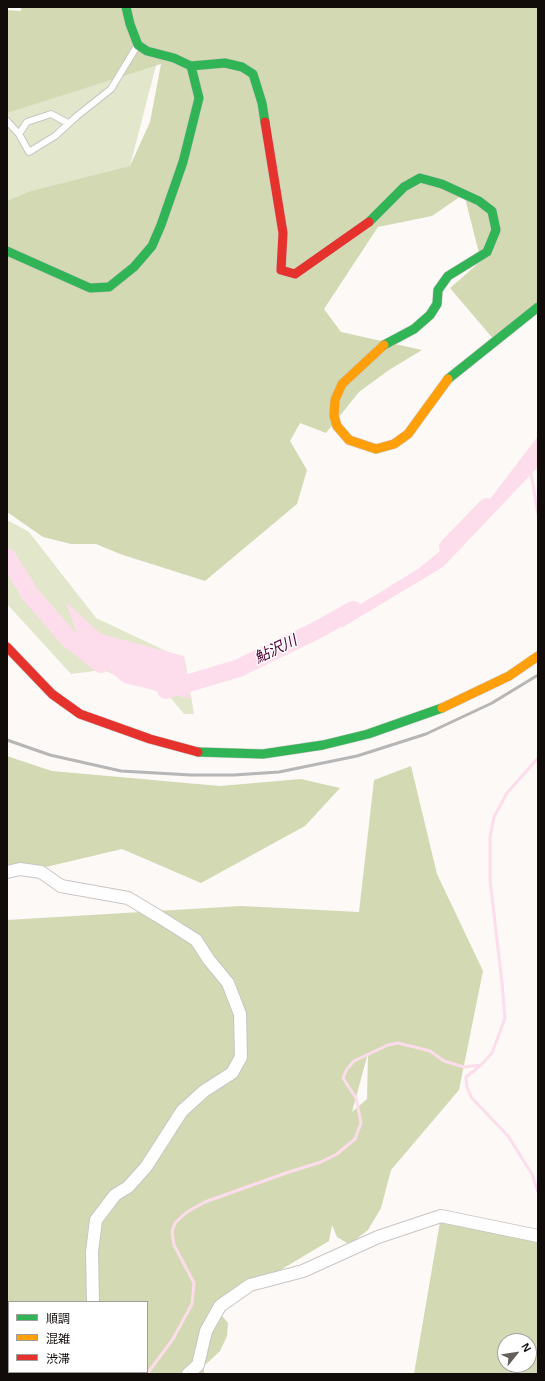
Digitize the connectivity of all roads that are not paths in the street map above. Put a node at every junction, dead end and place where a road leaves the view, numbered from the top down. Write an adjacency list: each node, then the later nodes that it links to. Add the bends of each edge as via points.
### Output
1 (126, 7): 2 (street)
2 (138, 45): 3 (street, via 147,51 174,58); 5 (lane, via 111,89)
3 (191, 66): 7 (street, via 199,98 183,162 152,246 134,266 109,287 90,288); 8 (street, via 225,63 242,67 253,74 262,103 283,233 281,270 295,274 366,226 404,187 420,178 442,184 492,211 496,230 487,252 448,276 438,290 437,304 430,315 414,328 384,345 342,384 335,400 334,416 337,426 349,440 376,449 394,444 408,434 450,377)
4 (7, 121): 6 (lane)
5 (68, 123): 6 (lane, via 51,114 27,122); 6 (lane, via 55,136 29,152)
6 (19, 134)
7 (7, 251)
8 (538, 307)
9 (7, 647): 10 (street, via 52,694 80,714 150,739 197,752 230,754 270,753 323,745 368,734 437,710 475,693 509,676)
10 (538, 656)
11 (7, 872): 13 (street, via 20,869 41,872 61,886 128,898 158,916 196,940 228,984 240,1014 241,1057 232,1073 204,1091 182,1111 146,1167 128,1187 115,1195 96,1220 92,1252)
12 (536, 1236): 14 (street, via 441,1216 378,1237 303,1271 250,1285 220,1306 206,1331 198,1365)
13 (93, 1301)
14 (188, 1374)

